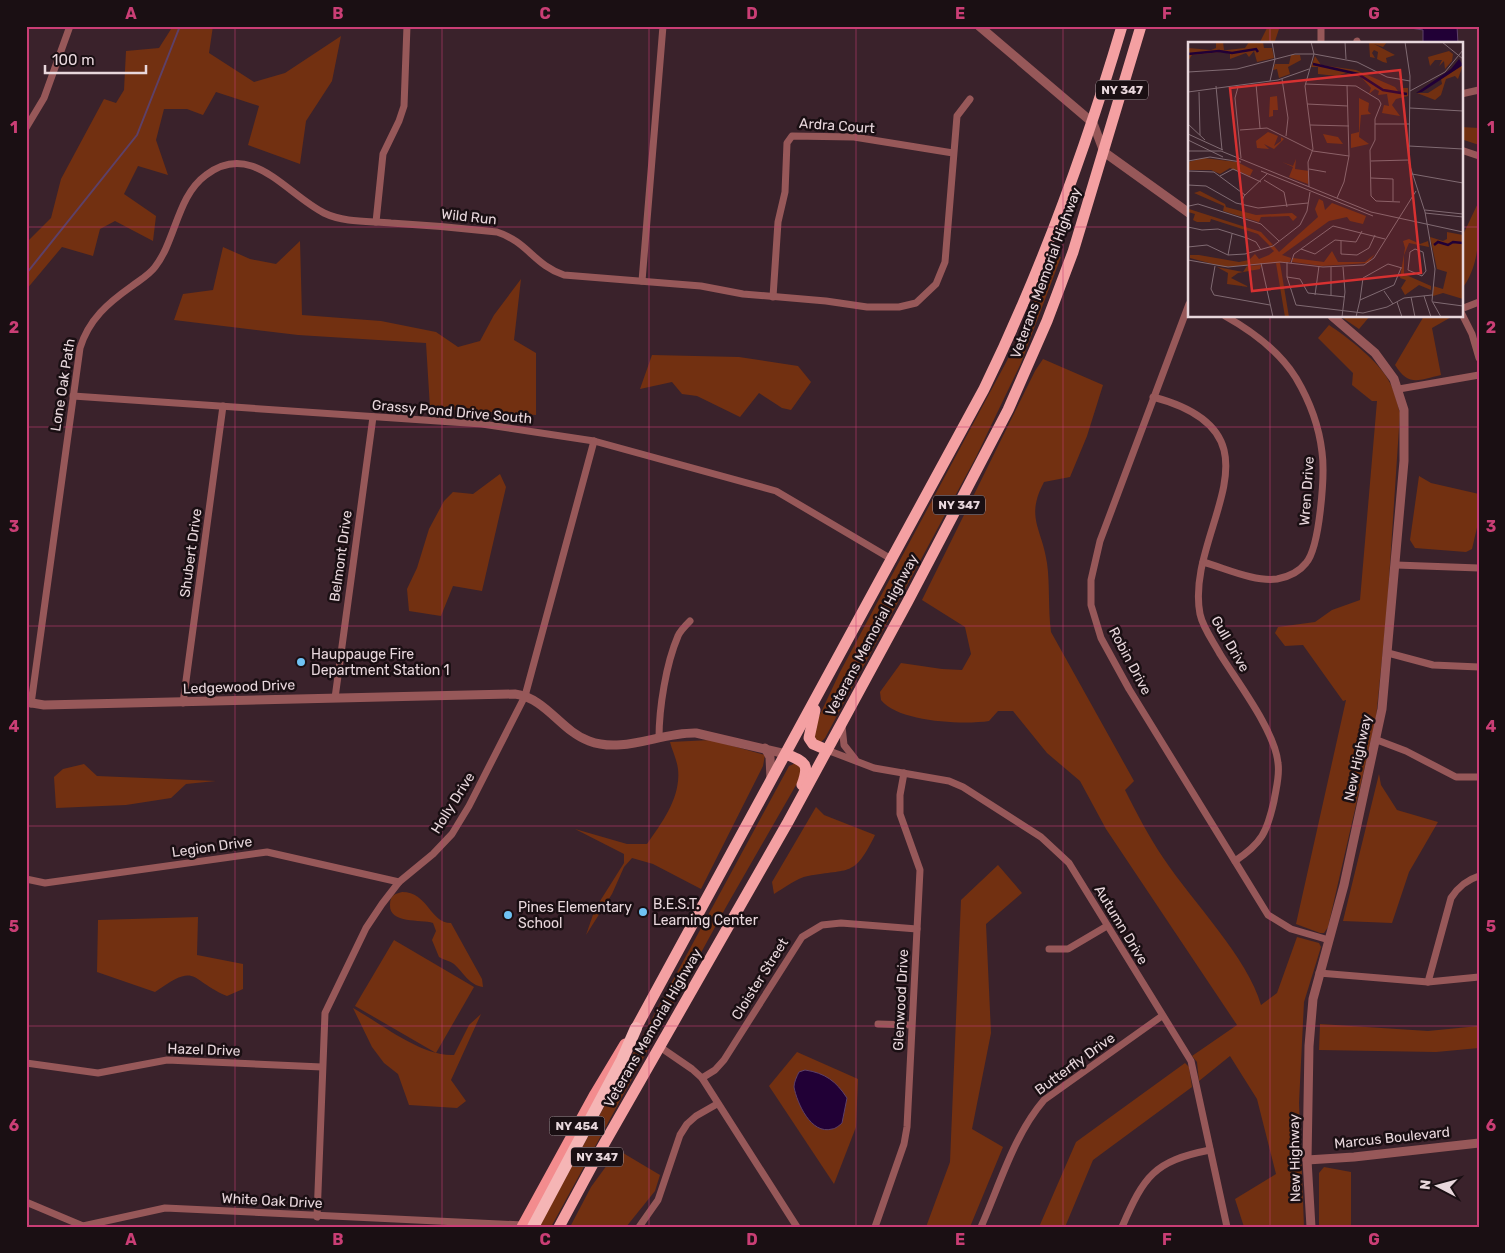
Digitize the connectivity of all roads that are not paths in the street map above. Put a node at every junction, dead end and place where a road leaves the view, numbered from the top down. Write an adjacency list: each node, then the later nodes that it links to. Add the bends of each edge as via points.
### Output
1 (70, 26): 13 (street, via 44,98)
2 (407, 26): 20 (street, via 404,106 383,154)
3 (662, 26): 21 (street)
4 (979, 26): 12 (street)
5 (1122, 26): 12 (highway, Veterans Memorial Highway / NY 347)
6 (1141, 26): 15 (highway, Veterans Memorial Highway / NY 347)
7 (1321, 26): 8 (street)
8 (1322, 42)
9 (1479, 90): 10 (street)
10 (1462, 94)
11 (970, 100): 16 (street, via 957,116)
12 (1092, 123): 15 (street); 37 (highway, Veterans Memorial Highway / NY 347, via 1016,322 973,411)
13 (26, 128)
14 (1462, 150): 17 (street)
15 (1104, 152): 19 (street); 49 (highway, Veterans Memorial Highway / NY 347, via 1056,298 1008,410)
16 (953, 153): 22 (street, Wild Run, via 945,262 936,284 916,303 867,308); 22 (street, Ardra Court, via 854,137 792,136 787,143)
17 (1479, 156)
18 (312, 205): 20 (street, Wild Run, via 338,218); 32 (street, Lone Oak Path, via 260,169 237,162 205,175 194,186 162,257 152,271 112,300 85,332)
19 (1188, 212)
20 (376, 222): 21 (street, Wild Run, via 497,232 522,244 536,259 558,273)
21 (642, 281): 22 (street, Wild Run)
22 (773, 297)
23 (1479, 302): 25 (street)
24 (1188, 307): 33 (street, Robin Drive)
25 (1462, 310)
26 (1462, 312): 29 (street)
27 (1228, 318): 38 (street, Wren Drive, via 1268,346 1295,376 1312,410 1323,453 1318,523 1314,550 1299,571 1289,575 1266,579)
28 (1334, 318): 31 (street, New Highway, via 1375,353)
29 (1479, 358)
30 (1479, 375): 31 (street)
31 (1398, 389): 39 (street, New Highway, via 1404,410 1404,461)
32 (73, 396): 34 (street, Grassy Pond Drive South); 47 (street, Lone Oak Path)
33 (1153, 397): 38 (street, Gull Drive, via 1177,403 1199,416 1218,438 1223,451 1226,481); 60 (street, Robin Drive, via 1100,540 1091,580 1091,605 1101,638 1129,689)
34 (223, 406): 35 (street, Grassy Pond Drive South); 48 (street, Shubert Drive)
35 (373, 417): 36 (street, Grassy Pond Drive South, via 482,424); 46 (street, Belmont Drive)
36 (594, 440): 37 (street, Grassy Pond Drive South, via 776,492); 45 (street, Holly Drive)
37 (893, 560): 44 (highway, Veterans Memorial Highway / NY 347)
38 (1203, 562): 60 (street, Gull Drive, via 1198,586 1201,617 1269,734 1278,763 1279,777 1269,823 1253,849)
39 (1396, 565): 40 (street); 42 (street, New Highway)
40 (1479, 568)
41 (690, 621): 50 (street, via 678,635 661,702)
42 (1388, 653): 43 (street, via 1433,665); 51 (street, New Highway)
43 (1479, 667)
44 (820, 692): 53 (highway, via 809,738 813,744); 54 (highway, Veterans Memorial Highway / NY 347)
45 (525, 696): 46 (street, Ledgewood Drive); 50 (street, Ledgewood Drive, via 588,741 603,745); 63 (street, Holly Drive, via 452,834)
46 (335, 698): 48 (street, Ledgewood Drive)
47 (28, 703): 48 (street, Ledgewood Drive)
48 (183, 703)
49 (842, 724): 53 (highway, Veterans Memorial Highway / NY 347); 55 (street, via 844,745)
50 (659, 738): 52 (street, Ledgewood Drive, via 696,733)
51 (1377, 740): 57 (street, via 1456,777); 66 (street, New Highway)
52 (766, 748): 54 (street, Ledgewood Drive); 58 (street, via 771,761)
53 (827, 750): 55 (street, Autumn Drive); 59 (highway, Veterans Memorial Highway / NY 347)
54 (786, 754): 58 (highway, Veterans Memorial Highway / NY 347); 59 (highway, via 804,763 806,772)
55 (856, 761): 56 (street, Autumn Drive)
56 (904, 774): 64 (street, Autumn Drive, via 948,781 963,787 1041,837 1069,863); 65 (street, Glenwood Drive, via 900,814 920,870)
57 (1479, 777)
58 (771, 782): 74 (highway, Veterans Memorial Highway / NY 347)
59 (788, 822): 75 (highway, Veterans Memorial Highway / NY 347)
60 (1235, 861): 66 (street, Robin Drive, via 1268,916 1291,929)
61 (1479, 876): 70 (street, via 1470,878 1450,898)
62 (26, 879): 63 (street, Legion Drive, via 45,883 267,852)
63 (398, 882): 77 (street, Holly Drive, via 366,928 325,1013)
64 (1108, 926): 67 (street, via 1068,949); 71 (street, Autumn Drive)
65 (917, 929): 73 (street, Glenwood Drive); 78 (street, Cloister Street, via 841,923 822,925 802,937 724,1060)
66 (1329, 940): 68 (street, New Highway)
67 (1049, 949)
68 (1319, 973): 70 (street); 82 (street, New Highway, via 1311,1020)
69 (1479, 977): 70 (street)
70 (1428, 982)
71 (1162, 1016): 81 (street, Autumn Drive, via 1190,1061); 90 (street, Butterfly Drive, via 1044,1100 1023,1130)
72 (878, 1024): 73 (street)
73 (911, 1025): 89 (street, Glenwood Drive, via 904,1144)
74 (636, 1028): 85 (highway, via 622,1060)
75 (660, 1047): 78 (street); 87 (highway, Veterans Memorial Highway / NY 347)
76 (26, 1063): 77 (street, Hazel Drive, via 98,1073 167,1060)
77 (322, 1067): 84 (street, Holly Drive)
78 (702, 1078): 79 (street)
79 (717, 1104): 86 (street); 88 (street, via 686,1124 658,1200)
80 (1479, 1143): 82 (street, Marcus Boulevard)
81 (1210, 1150): 91 (street, via 1186,1155 1157,1169 1138,1192); 92 (street, Autumn Drive)
82 (1307, 1160): 93 (street, New Highway)
83 (26, 1202): 84 (street, White Oak Drive, via 83,1226 165,1208)
84 (317, 1217): 85 (street, White Oak Drive)
85 (526, 1226)
86 (794, 1226)
87 (559, 1227)
88 (638, 1227)
89 (874, 1227)
90 (982, 1227)
91 (1122, 1227)
92 (1227, 1227)
93 (1311, 1227)

